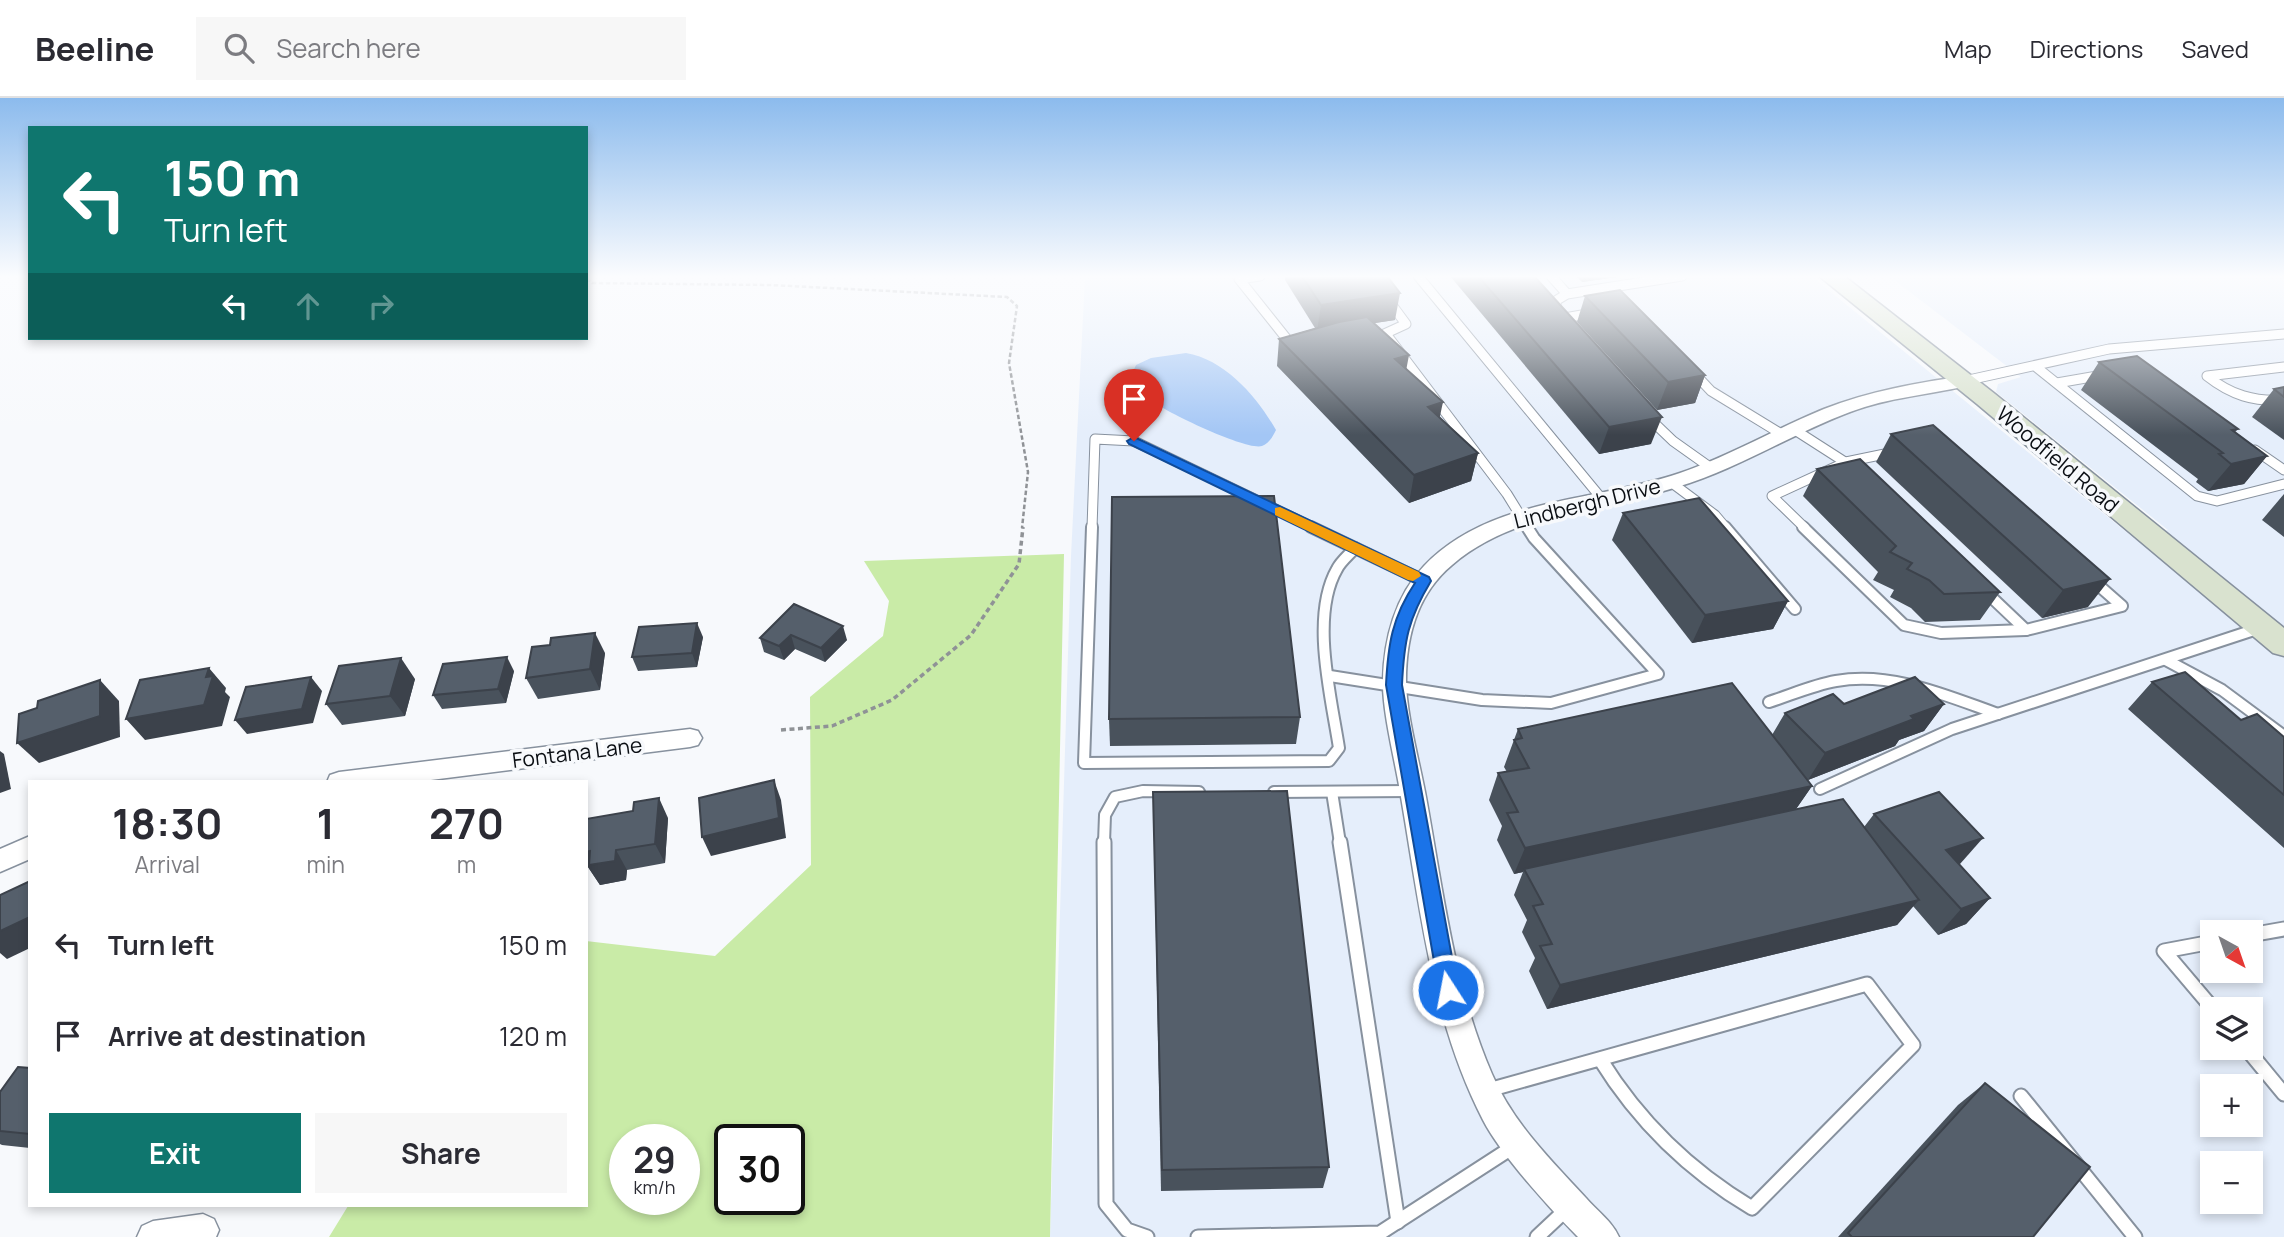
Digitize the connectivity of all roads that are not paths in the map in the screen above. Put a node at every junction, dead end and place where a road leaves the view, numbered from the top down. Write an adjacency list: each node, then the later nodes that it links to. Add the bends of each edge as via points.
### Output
1 (1278, 329): 8 (lane, via 1293,348)
2 (1396, 329): 5 (lane)
3 (1462, 329): 27 (lane)
4 (1898, 329): 15 (main road, Woodfield Road)
5 (1386, 334): 7 (lane); 28 (lane)
6 (2284, 334): 9 (lane)
7 (1373, 336)
8 (1307, 346)
9 (2109, 349): 10 (lane); 12 (lane)
10 (2118, 355)
11 (1684, 363): 19 (lane, via 1711,391)
12 (2035, 366): 15 (lane); 16 (lane)
13 (2284, 368): 17 (lane, via 2207,376 2234,395)
14 (2110, 373): 16 (lane)
15 (1964, 381): 19 (street, Lindbergh Drive, via 1868,398); 34 (main road, Woodfield Road)
16 (2057, 383): 26 (lane, via 2197,496 2217,501)
17 (2284, 400)
18 (1643, 410): 22 (lane, via 1673,442)
19 (1789, 432): 21 (lane); 22 (street, Lindbergh Drive)
20 (2250, 446): 23 (lane)
21 (1846, 462): 24 (lane); 33 (lane, via 1772,496 1903,625 1941,633); 33 (lane, via 1938,443 2122,606)
22 (1711, 468): 25 (street, Lindbergh Drive)
23 (2284, 470)
24 (1856, 472)
25 (1672, 483): 27 (street, Lindbergh Drive); 32 (lane, via 1715,515)
26 (2284, 484)
27 (1602, 499): 28 (street, Lindbergh Drive)
28 (1521, 517): 30 (street, Lindbergh Drive, via 1465,543); 37 (lane, via 1534,538 1658,674 1551,703 1482,700)
29 (1355, 548): 30 (lane); 36 (lane, via 1337,568 1326,601 1323,622); 36 (lane, via 1134,441 1095,439 1084,763 1329,761 1339,748)
30 (1424, 581): 37 (street, Lindbergh Drive, via 1410,603 1396,643)
31 (1976, 583): 33 (lane)
32 (1795, 609)
33 (2026, 630)
34 (2277, 638): 35 (lane)
35 (2166, 660): 39 (lane); 40 (lane, via 2221,690)
36 (1330, 676): 37 (lane)
37 (1394, 685): 44 (street, Lindbergh Drive)
38 (1769, 702): 39 (lane, via 1837,681 1877,680 1917,687)
39 (1998, 714): 43 (lane, via 1952,729)
40 (2284, 736)
41 (690, 738): 42 (street, Fontana Lane)
42 (355, 780)
43 (1820, 789)
44 (1411, 791): 47 (lane); 56 (street, Lindbergh Drive, via 1448,990)
45 (1209, 792): 64 (lane, via 1128,792 1115,797 1104,822 1107,1204 1118,1224 1135,1236)
46 (1264, 792): 47 (lane)
47 (1332, 792): 61 (lane)
48 (28, 848): 49 (street)
49 (0, 860)
50 (2284, 929): 51 (lane)
51 (2263, 933)
52 (2200, 944): 53 (lane, via 2164,951)
53 (2203, 997)
54 (1600, 1059): 54 (lane, via 1867,984 1913,1045 1752,1208 1678,1158 1641,1120); 56 (lane)
55 (2256, 1060): 57 (lane)
56 (1485, 1091): 59 (street, Lindbergh Drive, via 1494,1113)
57 (2284, 1094)
58 (2021, 1096): 68 (lane)
59 (1517, 1144): 60 (street, Lindbergh Drive); 61 (lane)
60 (1571, 1205): 66 (lane); 67 (street, Lindbergh Drive)
61 (1398, 1222): 65 (lane, via 1380,1233)
62 (203, 1230): 63 (street)
63 (153, 1237)
64 (1147, 1237)
65 (1198, 1237)
66 (1537, 1237)
67 (1603, 1237)
68 (2135, 1237)

